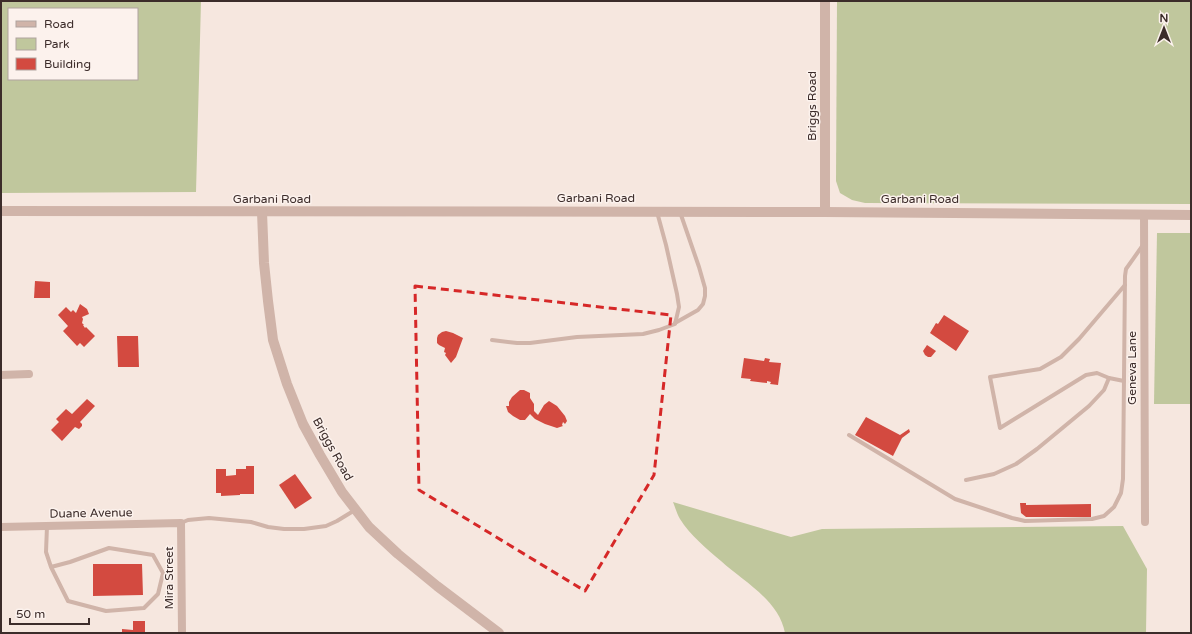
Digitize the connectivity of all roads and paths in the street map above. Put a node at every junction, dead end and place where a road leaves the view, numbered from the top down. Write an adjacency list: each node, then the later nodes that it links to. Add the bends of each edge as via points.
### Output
1 (826, 1): 6 (street, Briggs Road)
2 (1, 211): 5 (street, Garbani Road)
3 (657, 211): 4 (street, Garbani Road); 5 (street, Garbani Road); 11 (lane, via 677,294 679,307)
4 (680, 211): 6 (street, Garbani Road); 11 (lane, via 699,267 705,296 698,310)
5 (262, 212): 19 (street, Briggs Road, via 268,301 274,340 286,384 320,455 342,492)
6 (825, 212): 7 (street, Garbani Road)
7 (1144, 214): 8 (street, Garbani Road); 9 (street, Geneva Lane)
8 (1191, 215)
9 (1144, 244): 10 (lane, via 1126,269); 20 (street, Geneva Lane)
10 (1124, 285): 15 (lane, via 1061,357 1040,369 990,377 1000,428 1086,375 1097,373); 16 (lane)
11 (675, 324): 12 (lane, via 643,334 577,337 530,343)
12 (492, 340)
13 (29, 374): 14 (street)
14 (1, 375)
15 (1108, 378): 16 (lane); 18 (lane, via 1104,390 1089,406 1037,449 1016,464 994,474)
16 (1124, 381): 17 (lane, via 1124,460 1121,493 1109,512 1092,520 1025,521 955,499)
17 (850, 435)
18 (966, 480)
19 (356, 509): 21 (lane, via 326,526 304,529 284,529 251,522 209,518); 26 (street, Briggs Road, via 369,527 398,554)
20 (1145, 522)
21 (181, 523): 22 (street, Duane Avenue); 25 (street, Mira Street)
22 (47, 526): 23 (street, Duane Avenue); 24 (lane, via 46,552)
23 (1, 527)
24 (51, 567): 24 (lane, via 109,548 153,555 162,573 158,594 144,608 106,611 68,601)
25 (182, 633)
26 (499, 633)

